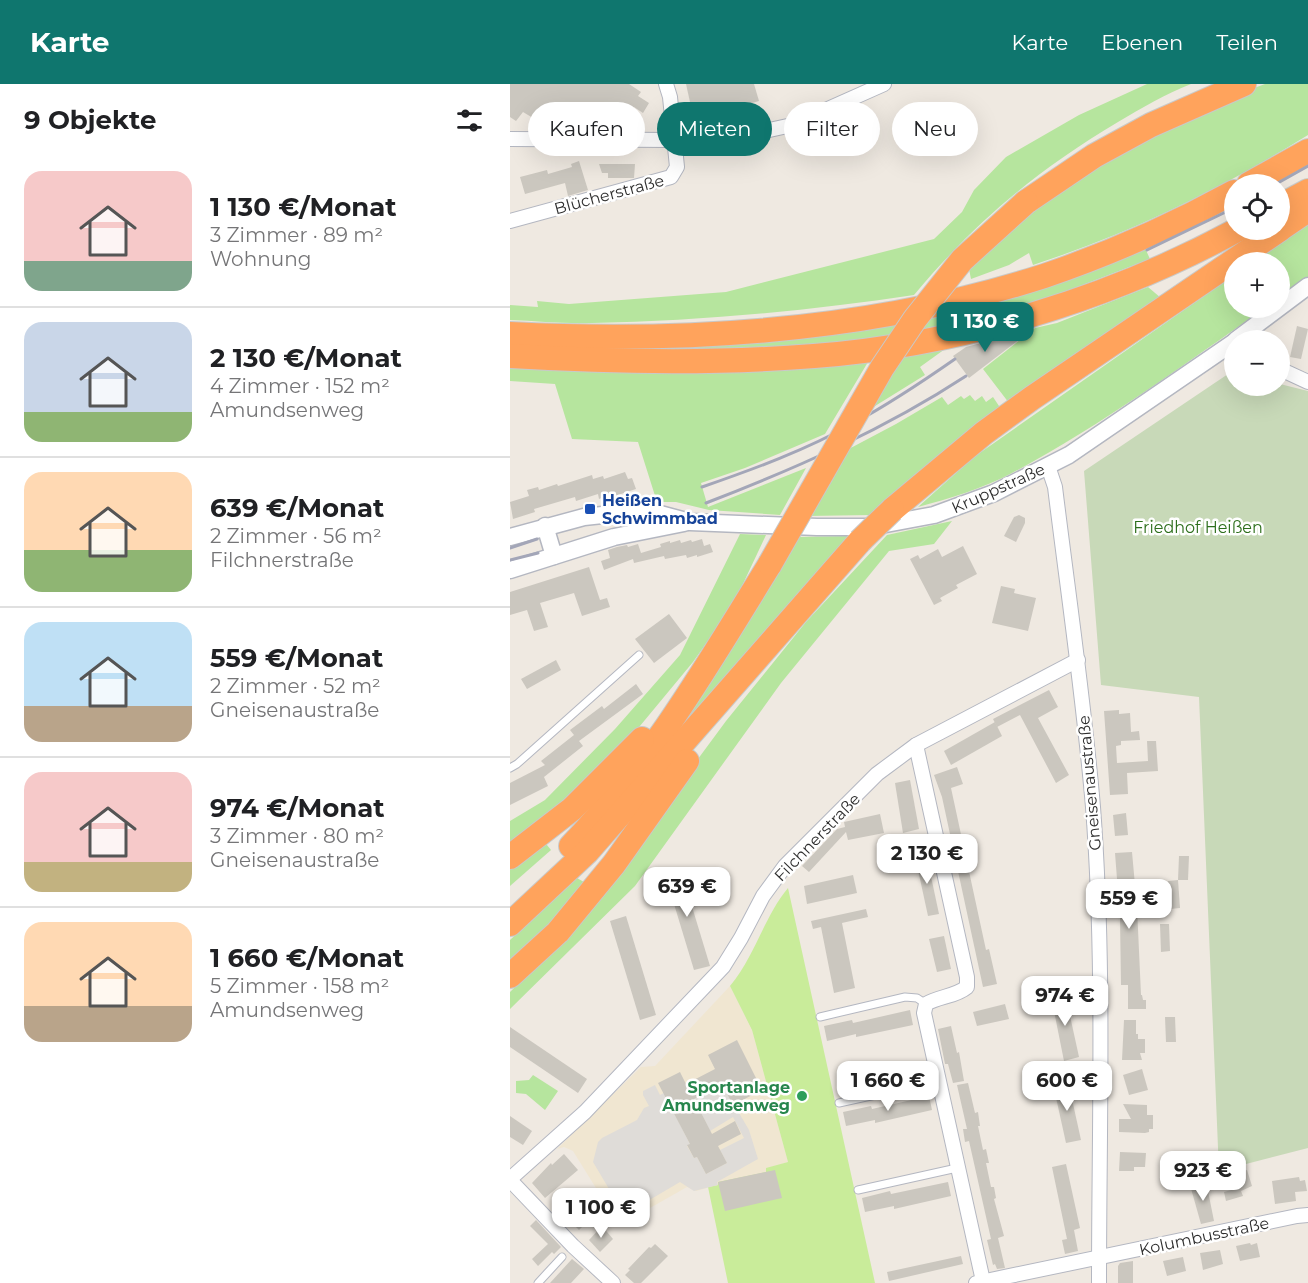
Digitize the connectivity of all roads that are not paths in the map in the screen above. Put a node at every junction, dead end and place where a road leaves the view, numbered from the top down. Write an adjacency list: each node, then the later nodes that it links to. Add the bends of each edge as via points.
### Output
1 (666, 84): 4 (street, Blücherstraße)
2 (884, 84): 5 (street, via 792,125)
3 (1244, 84): 35 (highway, bridge, via 1103,150 1026,202 962,260 882,368 771,564)
4 (670, 102)
5 (772, 129)
6 (510, 139): 7 (street)
7 (657, 140)
8 (1308, 151): 10 (highway)
9 (676, 156): 15 (street, Blücherstraße, via 677,167 671,177)
10 (1267, 174)
11 (1308, 191): 13 (highway)
12 (1224, 197): 21 (highway, via 1092,258 931,305 755,330 620,336)
13 (1290, 201)
14 (1308, 210): 16 (highway)
15 (510, 221)
16 (1290, 222)
17 (1224, 236): 23 (highway, via 1153,272 1084,298 912,343 815,356 689,361)
18 (1263, 240): 32 (highway, bridge, via 984,433 860,541)
19 (1308, 286): 20 (street, Kruppstraße)
20 (1251, 330)
21 (510, 334)
22 (1224, 350): 26 (street, Kruppstraße)
23 (510, 356)
24 (1290, 374): 25 (street)
25 (1308, 382)
26 (1048, 466): 27 (street, Kruppstraße, via 956,508 895,523 817,527); 34 (street, Gneisenaustraße, via 1055,487)
27 (690, 522): 28 (street, Kruppstraße, via 660,514 621,513); 30 (street, Kruppstraße, via 614,537)
28 (545, 526): 29 (street, Kruppstraße); 30 (street)
29 (510, 537)
30 (554, 556): 31 (street, Kruppstraße)
31 (510, 570)
32 (768, 646): 40 (highway, via 587,852); 41 (highway, via 614,864 558,932)
33 (639, 655): 37 (lane)
34 (1078, 660): 36 (street, Filchnerstraße); 51 (street, Gneisenaustraße, via 1093,807 1101,968)
35 (701, 675): 38 (highway, via 572,809); 39 (highway, via 635,771 574,843)
36 (916, 745): 42 (street, via 967,976 967,987 960,993); 47 (street, Filchnerstraße, via 877,774 785,866 763,896 723,967 585,1112)
37 (510, 768)
38 (510, 857)
39 (510, 906)
40 (510, 924)
41 (510, 976)
42 (926, 1004): 43 (lane, via 917,998 905,998); 44 (street, via 924,1013)
43 (820, 1017)
44 (939, 1081): 45 (lane); 46 (street)
45 (839, 1103)
46 (957, 1168): 48 (lane); 52 (street)
47 (510, 1180): 54 (street)
48 (858, 1190)
49 (1308, 1215): 51 (street, Kolumbusstraße)
50 (562, 1257): 53 (lane)
51 (1099, 1258): 52 (street, Kolumbusstraße); 55 (street, Gneisenaustraße)
52 (979, 1282)
53 (538, 1283)
54 (613, 1283)
55 (1099, 1283)

